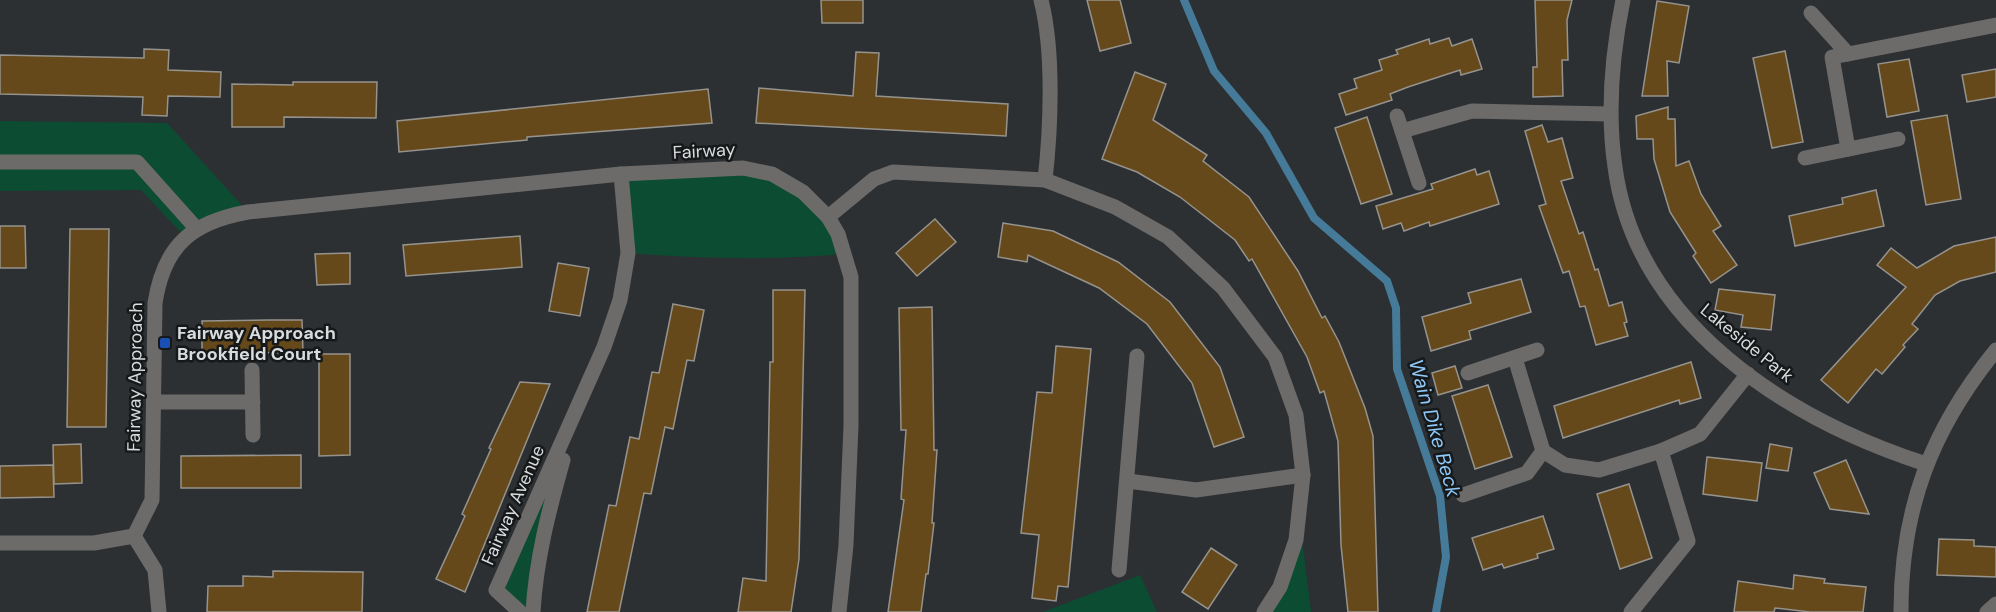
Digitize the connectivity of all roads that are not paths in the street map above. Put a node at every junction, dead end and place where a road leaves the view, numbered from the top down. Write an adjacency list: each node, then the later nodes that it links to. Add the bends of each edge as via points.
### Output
1 (1041, 0): 14 (street, via 1048,30)
2 (1623, 0): 6 (street, Lakeside Park)
3 (1811, 13): 5 (street)
4 (1996, 25): 5 (street)
5 (1848, 54): 10 (street, via 1832,57)
6 (1610, 114): 8 (street, via 1472,111); 25 (street, Lakeside Park, via 1615,169 1627,217 1653,276 1695,331)
7 (1397, 116): 8 (street)
8 (1402, 131): 15 (street)
9 (1898, 140): 10 (street)
10 (1848, 150): 11 (street)
11 (1805, 158)
12 (0, 162): 18 (street, via 137,162)
13 (621, 174): 16 (street, Fairway); 17 (street, Fairway, via 743,168 772,174 803,192); 28 (street, Fairway Avenue, via 628,253 620,300)
14 (1045, 180): 17 (street, via 893,172 874,179); 33 (street, via 1115,207 1168,237 1223,288 1275,357 1296,415)
15 (1419, 183)
16 (312, 206): 18 (street, Fairway Approach, via 219,217)
17 (828, 217): 43 (street, Fairway, via 846,254 852,306 847,533)
18 (196, 228): 26 (street, Fairway Approach, via 172,252 158,285)
19 (1538, 350): 22 (street)
20 (1996, 350): 32 (street, via 1969,384 1938,435)
21 (1137, 356): 34 (street)
22 (1515, 358): 24 (street); 30 (street)
23 (252, 370): 27 (street)
24 (1468, 374)
25 (1748, 374): 31 (street, via 1700,434); 32 (street, Lakeside Park, via 1817,419)
26 (155, 402): 27 (street); 36 (street, Fairway Approach, via 152,500)
27 (253, 402): 29 (street)
28 (578, 407): 41 (street, Fairway Avenue, via 496,590); 42 (street, Fairway Avenue, via 548,511 535,576)
29 (253, 435)
30 (1543, 451): 31 (street, via 1565,465 1599,470); 35 (street, via 1527,473)
31 (1661, 451): 45 (street, via 1688,542)
32 (1926, 464): 46 (street, via 1906,535)
33 (1303, 475): 34 (street, via 1197,490); 44 (street, via 1296,540 1280,587)
34 (1128, 481): 38 (street)
35 (1463, 495)
36 (134, 536): 37 (street, via 94,543); 40 (street, via 155,570)
37 (0, 543)
38 (1119, 570)
39 (1996, 604): 47 (street)
40 (159, 612)
41 (520, 612)
42 (533, 612)
43 (839, 612)
44 (1264, 612)
45 (1631, 612)
46 (1901, 612)
47 (1988, 612)

